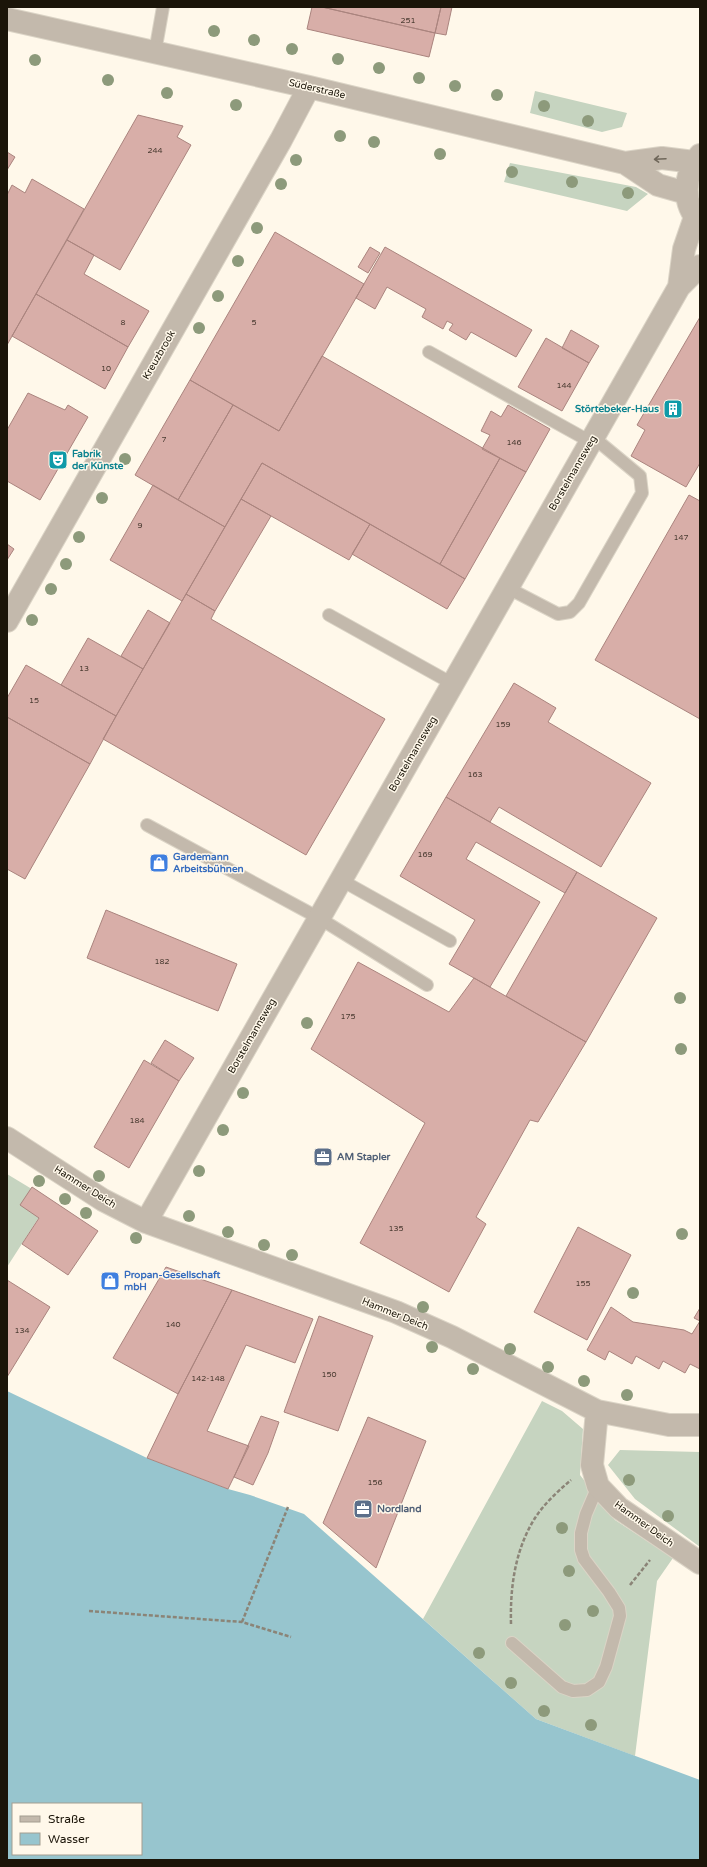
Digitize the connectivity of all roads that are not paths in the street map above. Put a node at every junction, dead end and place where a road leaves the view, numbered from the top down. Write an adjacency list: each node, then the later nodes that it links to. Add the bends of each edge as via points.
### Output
1 (163, 7): 3 (lane)
2 (7, 19): 3 (street, Süderstraße)
3 (155, 52): 4 (street, Süderstraße)
4 (309, 87): 6 (street, Süderstraße); 15 (street, Kreuzbrook)
5 (697, 159): 6 (street, Süderstraße, one-way to 6, via 662,158); 7 (street, Süderstraße, via 688,177)
6 (625, 163): 7 (street, Süderstraße, via 658,185)
7 (686, 193): 8 (street, Süderstraße, via 689,206)
8 (698, 220): 10 (street, Borstelmannsweg, via 684,248)
9 (700, 266): 10 (street, Borstelmannsweg)
10 (679, 287): 12 (street, Borstelmannsweg)
11 (429, 352): 12 (lane)
12 (592, 440): 13 (street, Borstelmannsweg); 13 (lane, via 640,476 642,493 579,603 570,612 558,614)
13 (508, 588): 16 (street, Borstelmannsweg)
14 (329, 614): 16 (lane)
15 (7, 621)
16 (453, 684): 18 (street, Borstelmannsweg)
17 (147, 825): 19 (lane)
18 (341, 880): 19 (street, Borstelmannsweg); 20 (lane)
19 (319, 918): 21 (lane); 23 (street, Borstelmannsweg)
20 (450, 941)
21 (427, 985)
22 (7, 1138): 23 (street, Hammer Deich, via 103,1200)
23 (146, 1222): 24 (street, Hammer Deich, via 396,1312)
24 (597, 1411): 25 (street, via 669,1425); 26 (street, Hammer Deich, via 592,1462)
25 (700, 1425)
26 (598, 1486): 27 (street, Hammer Deich, via 619,1508); 28 (lane, via 586,1514 581,1533 581,1550 584,1559 619,1608 620,1616 606,1667 599,1682 587,1690 573,1691 562,1687)
27 (700, 1563)
28 (512, 1643)

